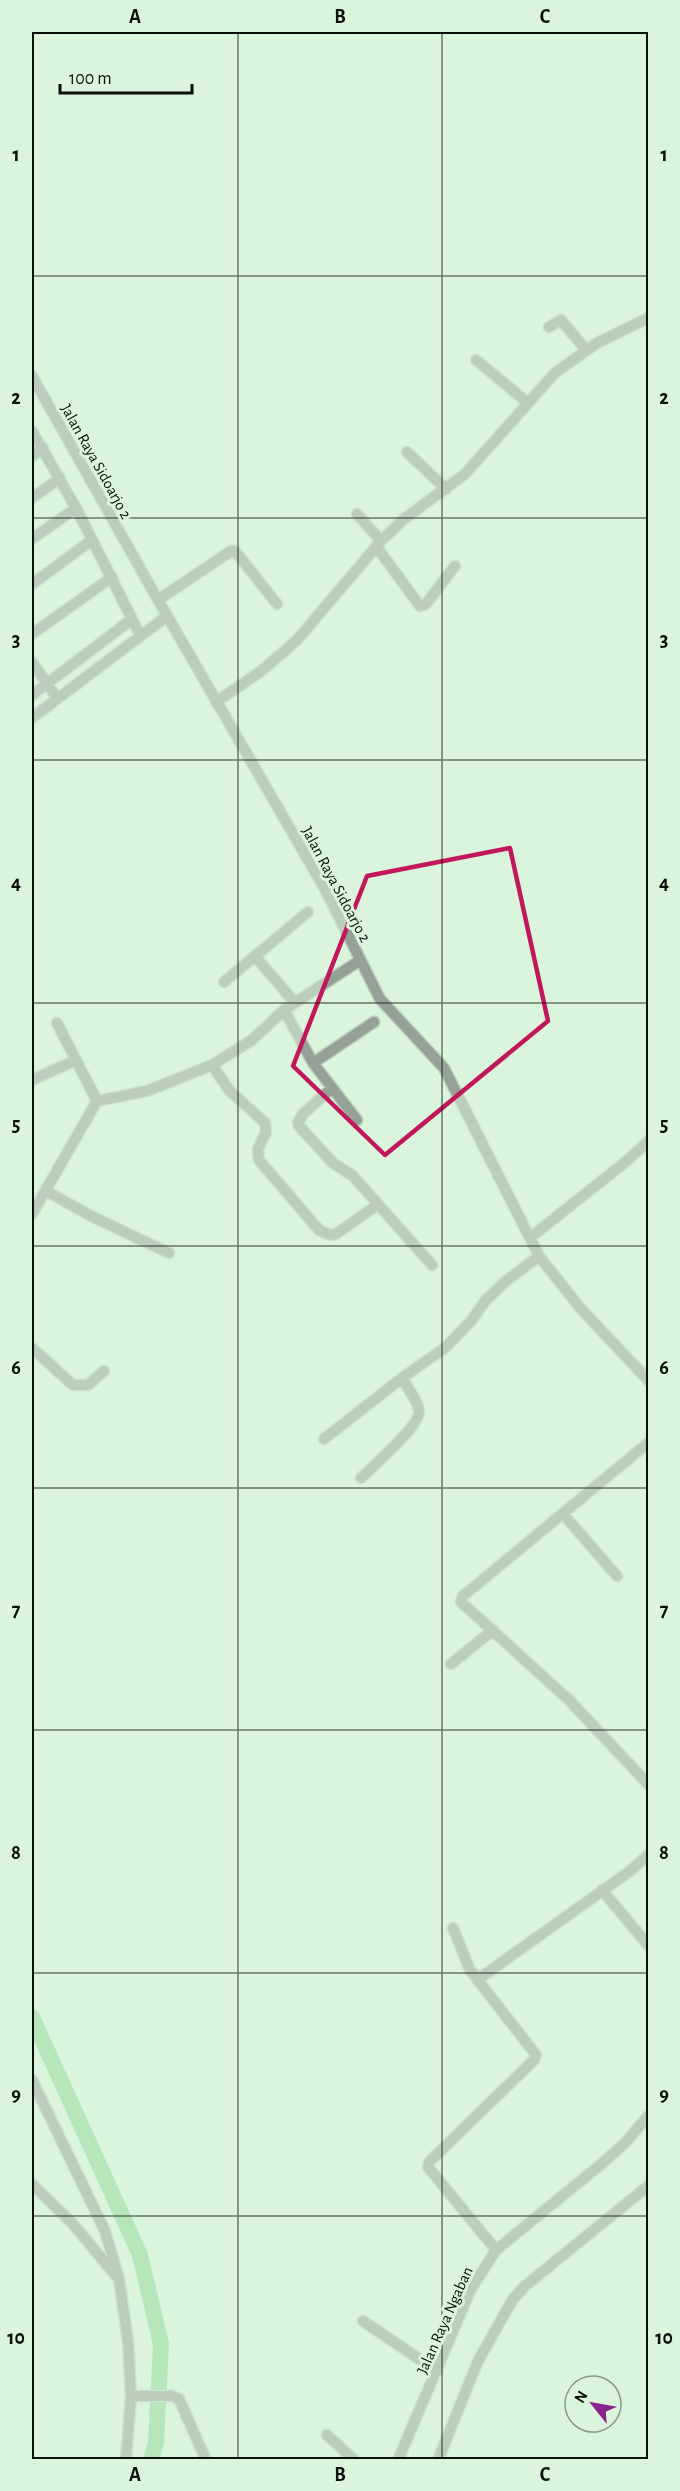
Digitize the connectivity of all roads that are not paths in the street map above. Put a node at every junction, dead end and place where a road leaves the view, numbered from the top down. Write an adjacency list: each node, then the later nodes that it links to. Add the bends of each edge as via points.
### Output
1 (648, 318): 3 (street)
2 (549, 327): 3 (street, via 561,320)
3 (586, 350): 6 (street, via 555,373)
4 (476, 360): 6 (street)
5 (32, 376): 22 (street, Jalan Raya Sidoarjo 2)
6 (527, 402): 12 (street)
7 (32, 431): 8 (street)
8 (44, 448): 10 (street); 11 (street)
9 (407, 452): 12 (street)
10 (32, 456)
11 (60, 478): 13 (street); 14 (street)
12 (446, 489): 18 (street, via 404,519)
13 (32, 498)
14 (76, 508): 16 (street); 17 (street)
15 (357, 514): 18 (street)
16 (32, 540)
17 (92, 540): 20 (street); 21 (street)
18 (379, 544): 19 (street, via 420,606 426,604); 32 (street, via 297,640)
19 (455, 566)
20 (112, 577): 24 (street); 26 (street)
21 (32, 584)
22 (158, 600): 23 (street, via 235,551); 25 (street, Jalan Raya Sidoarjo 2)
23 (277, 604)
24 (132, 619): 27 (street); 29 (street)
25 (161, 620): 27 (street); 32 (street, Jalan Raya Sidoarjo 2)
26 (32, 634)
27 (140, 635): 31 (street)
28 (32, 662): 29 (street)
29 (46, 683): 30 (street); 31 (street)
30 (32, 694)
31 (57, 698): 33 (street)
32 (216, 702): 36 (street, Jalan Raya Sidoarjo 2, via 326,891)
33 (32, 718)
34 (308, 912): 35 (street)
35 (255, 956): 37 (street); 38 (street)
36 (354, 964): 38 (street); 53 (street, Jalan Raya Sidoarjo 2, via 448,1075)
37 (224, 982)
38 (295, 1003): 39 (street)
39 (284, 1010): 43 (street); 44 (street, via 252,1040)
40 (374, 1022): 43 (street)
41 (57, 1023): 42 (street)
42 (76, 1060): 45 (street); 47 (street)
43 (313, 1063): 46 (street)
44 (212, 1065): 47 (street, via 147,1091); 51 (street, via 229,1090 264,1123 266,1132 258,1149 259,1160 319,1230 336,1234)
45 (32, 1080)
46 (332, 1088): 48 (street); 51 (street, via 303,1114 299,1126 333,1163 353,1176)
47 (97, 1101): 50 (street)
48 (357, 1120)
49 (648, 1141): 53 (street)
50 (46, 1191): 52 (street); 54 (street)
51 (377, 1205): 56 (street)
52 (32, 1214)
53 (531, 1237): 55 (street, Jalan Raya Sidoarjo 2)
54 (169, 1253)
55 (535, 1259): 59 (street, via 486,1300 446,1347); 60 (street, Jalan Raya Sidoarjo 2)
56 (432, 1265)
57 (32, 1348): 58 (street, via 73,1385 88,1385)
58 (104, 1371)
59 (402, 1378): 61 (street); 63 (street, via 419,1409 418,1417)
60 (648, 1380)
61 (324, 1439)
62 (648, 1443): 64 (street)
63 (361, 1478)
64 (563, 1514): 65 (street); 66 (street, via 464,1596 462,1604)
65 (617, 1576)
66 (493, 1630): 67 (street); 68 (street, via 569,1700)
67 (451, 1664)
68 (648, 1784)
69 (648, 1856): 70 (street)
70 (602, 1890): 72 (street); 73 (street)
71 (453, 1928): 73 (street, via 464,1960)
72 (648, 1945)
73 (477, 1980): 78 (street, via 536,2055 428,2167)
74 (32, 2080): 79 (street, via 105,2231)
75 (648, 2116): 78 (street, Jalan Raya Ngaban, via 605,2162)
76 (32, 2184): 79 (street, via 73,2224)
77 (648, 2186): 88 (street, via 513,2299 471,2377)
78 (496, 2250): 81 (street, Jalan Raya Ngaban, via 471,2289)
79 (119, 2279): 82 (street)
80 (363, 2321): 81 (street)
81 (437, 2371): 87 (street, Jalan Raya Ngaban)
82 (137, 2396): 84 (street); 85 (street, via 179,2399)
83 (327, 2435): 86 (street)
84 (126, 2460)
85 (206, 2460)
86 (354, 2460)
87 (399, 2460)
88 (438, 2460)

